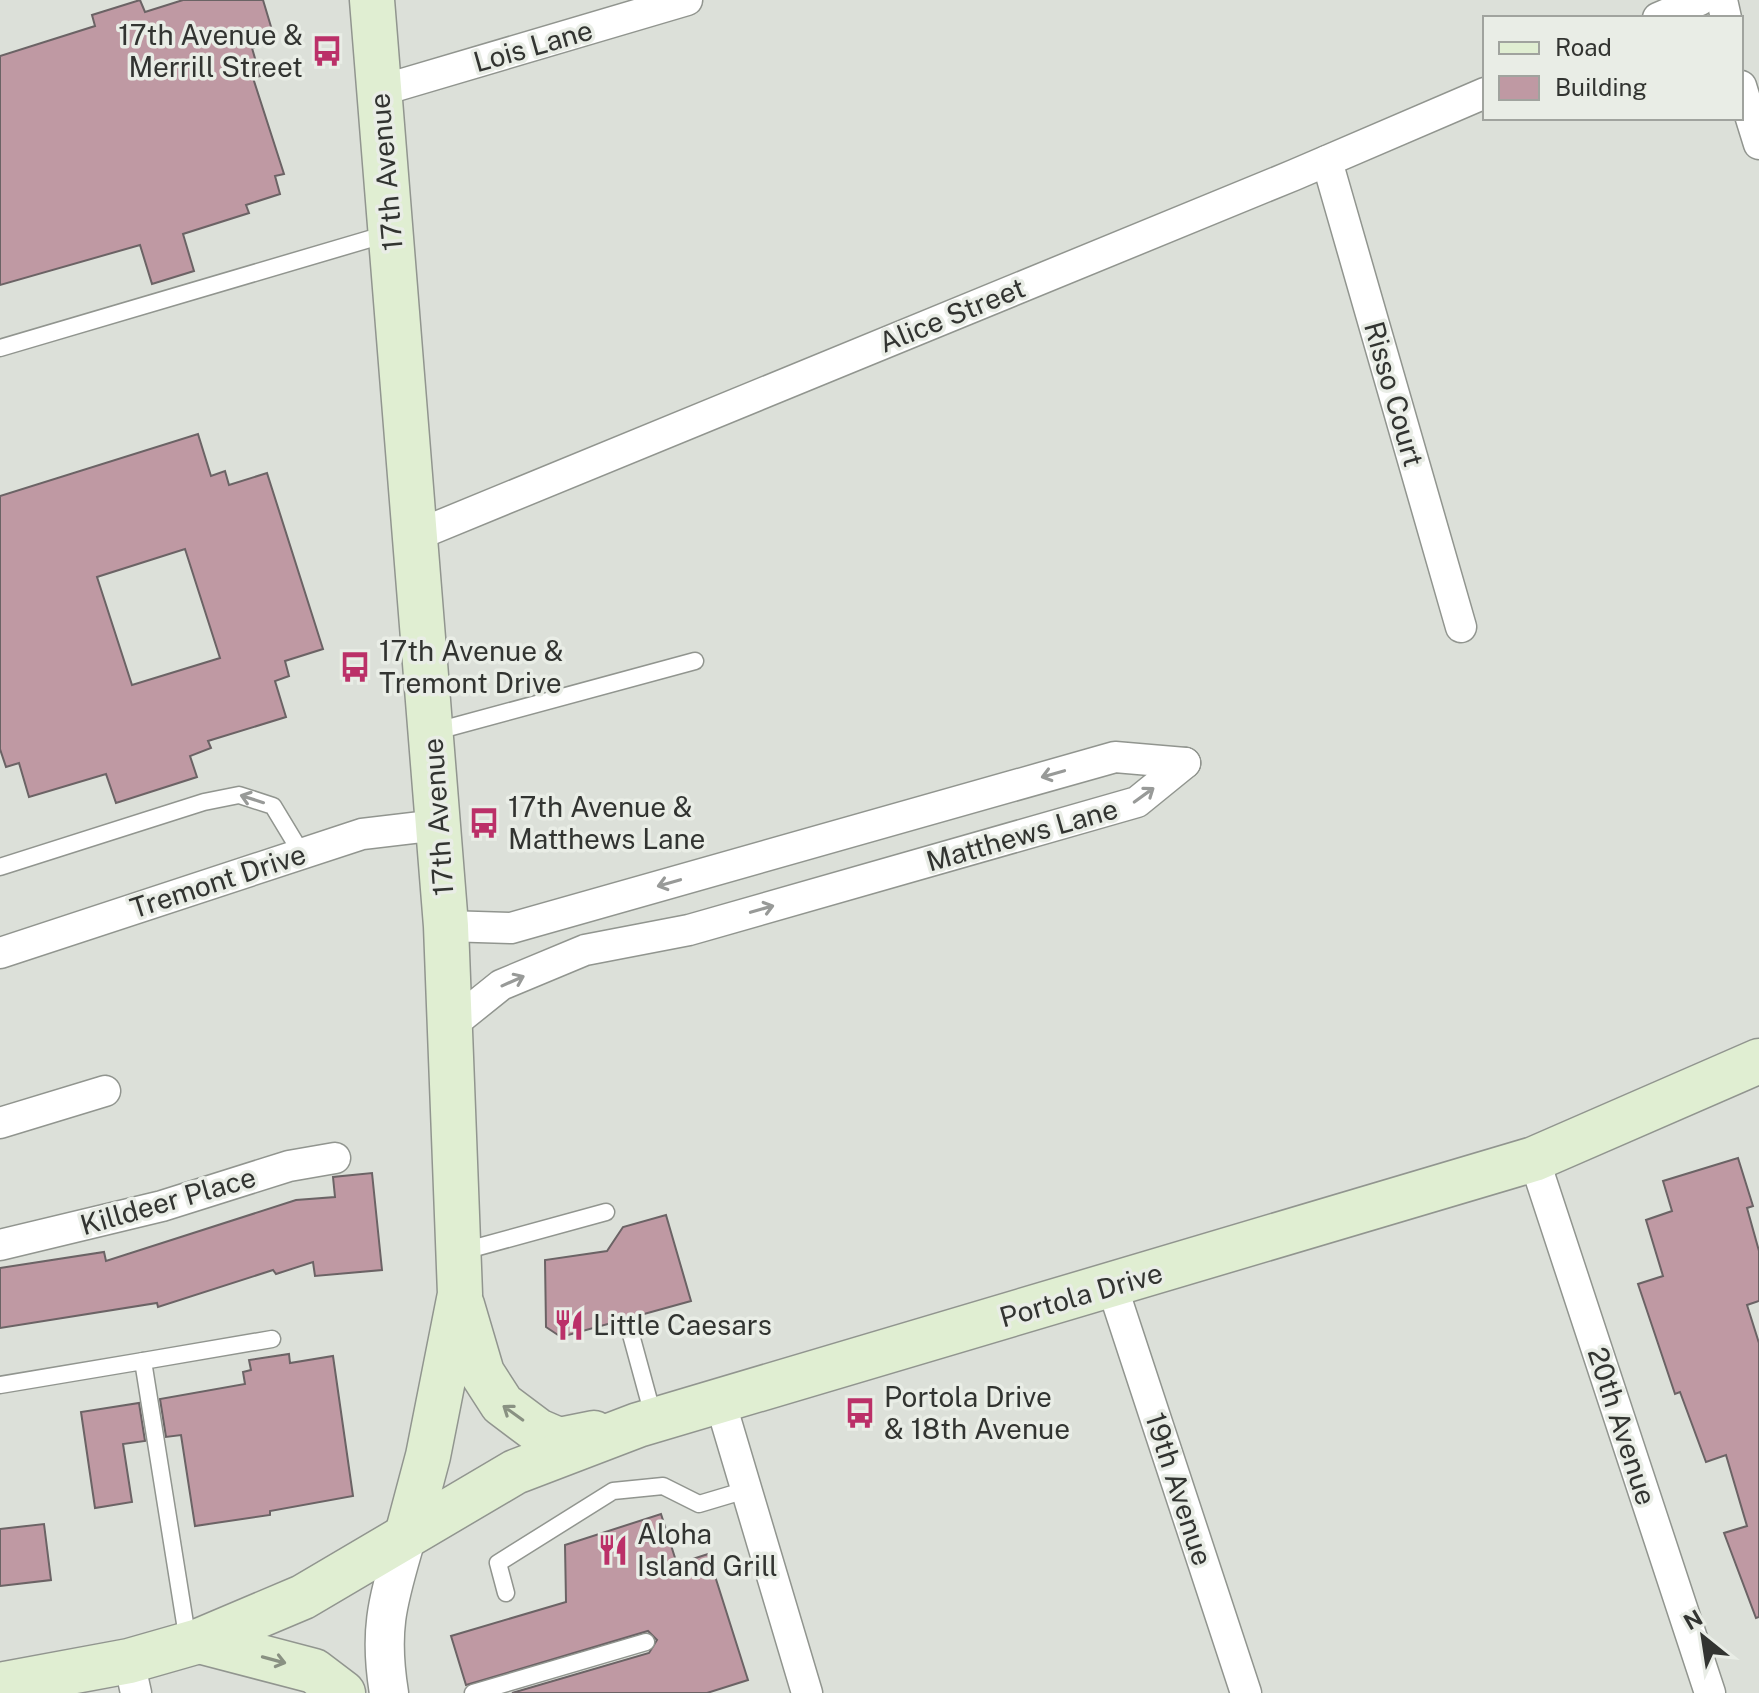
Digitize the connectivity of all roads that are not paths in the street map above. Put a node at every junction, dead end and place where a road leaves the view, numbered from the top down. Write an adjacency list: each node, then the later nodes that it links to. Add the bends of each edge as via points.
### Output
1 (372, 0): 5 (main road, 17th Avenue)
2 (687, 0): 5 (street, Lois Lane)
3 (1700, 0): 4 (street)
4 (1663, 16)
5 (379, 91): 10 (main road, 17th Avenue)
6 (1743, 92): 8 (street)
7 (1483, 94): 9 (street, Alice Street)
8 (1759, 144)
9 (1327, 161): 12 (street, Alice Street); 13 (street, Risso Court)
10 (391, 232): 11 (lane); 12 (main road, 17th Avenue)
11 (0, 348)
12 (417, 535): 15 (main road, 17th Avenue)
13 (1461, 627)
14 (695, 661): 15 (lane)
15 (432, 733): 16 (main road, 17th Avenue)
16 (438, 825): 17 (street, Tremont Drive, via 373,832); 19 (main road, 17th Avenue)
17 (302, 854): 18 (lane, one-way to 18, via 273,806 239,795); 20 (street, Tremont Drive)
18 (0, 867)
19 (446, 926): 21 (main road, 17th Avenue); 21 (street, Matthews Lane, one-way to 19, via 501,985 585,950 689,930 1137,802 1185,763 1115,757 511,928)
20 (0, 953)
21 (450, 1026): 29 (main road, 17th Avenue)
22 (1759, 1061): 26 (main road, Portola Drive)
23 (105, 1091): 24 (street)
24 (0, 1123)
25 (335, 1158): 28 (street, Killdeer Place)
26 (1534, 1159): 30 (main road, Portola Drive); 49 (street, 20th Avenue)
27 (606, 1212): 29 (lane)
28 (0, 1245)
29 (459, 1273): 36 (main road, one-way to 29, via 559,1440 502,1404 482,1373); 38 (main road, 17th Avenue, via 428,1456)
30 (1112, 1286): 35 (main road, Portola Drive); 48 (street, 19th Avenue)
31 (630, 1331): 36 (lane)
32 (272, 1339): 33 (lane)
33 (143, 1361): 34 (lane); 40 (lane)
34 (0, 1385)
35 (720, 1401): 36 (main road, Portola Drive); 37 (street)
36 (646, 1423): 38 (main road, Portola Drive, via 515,1472)
37 (746, 1490): 39 (lane, via 699,1504 663,1486 613,1491 498,1563); 47 (street)
38 (407, 1535): 40 (main road, Portola Drive, via 303,1597); 45 (street, via 384,1616)
39 (506, 1593)
40 (194, 1642): 42 (main road, Portola Drive); 44 (main road, one-way to 44, via 314,1671)
41 (646, 1642): 46 (lane)
42 (132, 1677): 43 (main road, Portola Drive)
43 (0, 1685)
44 (343, 1693)
45 (389, 1693)
46 (473, 1693)
47 (807, 1693)
48 (1246, 1693)
49 (1710, 1693)

